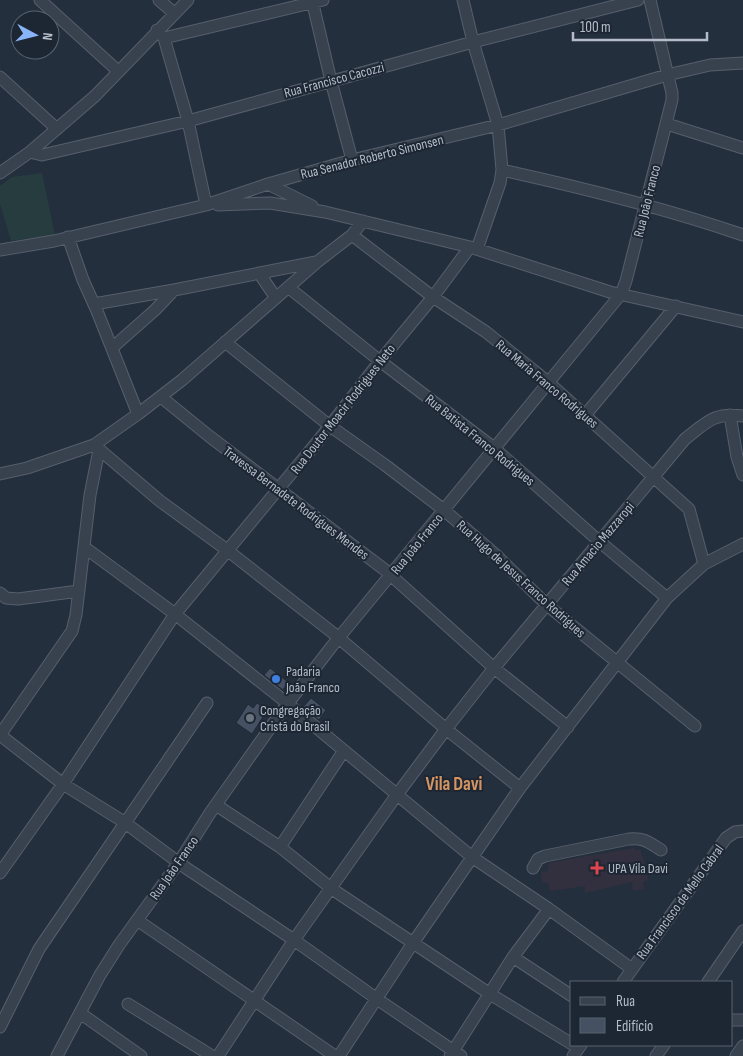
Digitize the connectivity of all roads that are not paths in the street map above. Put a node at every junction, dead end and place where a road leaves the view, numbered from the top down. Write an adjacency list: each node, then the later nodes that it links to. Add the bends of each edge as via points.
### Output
1 (40, 0): 12 (street)
2 (159, 0): 8 (street)
3 (188, 0): 8 (street)
4 (463, 0): 10 (street, Rua Doutor Moacir Rodrigues Neto)
5 (638, 0): 10 (street, Rua Francisco Cacozzi)
6 (650, 0): 13 (street, Rua João Franco)
7 (316, 1): 9 (street); 15 (street)
8 (174, 13): 9 (street)
9 (160, 34): 12 (street); 16 (street)
10 (473, 42): 15 (street, Rua Francisco Cacozzi); 18 (street, Rua Doutor Moacir Rodrigues Neto)
11 (743, 64): 13 (street, Rua Senador Roberto Simonsen, via 710,65)
12 (118, 72): 19 (street)
13 (668, 75): 17 (street, Rua João Franco, via 672,100); 18 (street, Rua Senador Roberto Simonsen)
14 (0, 77): 19 (street)
15 (331, 81): 16 (street, Rua Francisco Cacozzi); 22 (street)
16 (188, 120): 21 (street, Rua Francisco Cacozzi, via 42,156); 27 (street)
17 (667, 124): 20 (street); 28 (street, Rua João Franco)
18 (498, 125): 22 (street, Rua Senador Roberto Simonsen); 23 (street, Rua Doutor Moacir Rodrigues Neto)
19 (57, 129): 21 (street)
20 (743, 148)
21 (30, 152): 24 (street)
22 (352, 160): 25 (street, Rua Senador Roberto Simonsen)
23 (502, 170): 28 (street); 34 (street, Rua Doutor Moacir Rodrigues Neto, via 500,183)
24 (0, 173)
25 (268, 184): 26 (street); 27 (street, Rua Senador Roberto Simonsen); 29 (street)
26 (270, 203): 27 (street); 29 (street)
27 (206, 205): 33 (street, Rua Senador Roberto Simonsen)
28 (645, 205): 31 (street); 40 (street, Rua João Franco)
29 (325, 212): 30 (street)
30 (363, 221): 32 (street); 34 (street)
31 (743, 235)
32 (352, 236): 36 (street); 41 (street, Rua Maria Franco Rodrigues)
33 (68, 237): 35 (street, Rua Senador Roberto Simonsen); 43 (street)
34 (474, 248): 40 (street); 41 (street, Rua Doutor Moacir Rodrigues Neto)
35 (0, 250)
36 (317, 262): 37 (street); 38 (street)
37 (260, 273): 39 (street); 42 (street)
38 (288, 287): 42 (street); 48 (street, Rua Batista Franco Rodrigues)
39 (174, 290): 43 (street); 47 (street)
40 (622, 294): 44 (street); 49 (street, Rua João Franco)
41 (433, 297): 48 (street, Rua Doutor Moacir Rodrigues Neto); 49 (street, Rua Maria Franco Rodrigues, via 486,332)
42 (276, 298): 46 (street)
43 (94, 304): 47 (street)
44 (676, 306): 45 (street); 52 (street)
45 (743, 322)
46 (225, 342): 50 (street); 55 (street, Rua Hugo de Jesus Franco Rodrigues)
47 (112, 348): 51 (street)
48 (380, 361): 55 (street, Rua Doutor Moacir Rodrigues Neto); 57 (street, Rua Batista Franco Rodrigues)
49 (548, 382): 52 (street, Rua Maria Franco Rodrigues); 57 (street, Rua João Franco)
50 (161, 397): 51 (street); 61 (street, Travessa Bernadete Rodrigues Mendes)
51 (138, 414): 56 (street)
52 (586, 414): 60 (street, Rua Maria Franco Rodrigues)
53 (730, 415): 54 (street, Rua Amacio Mazzaropi); 59 (street); 60 (street, Rua Amacio Mazzaropi, via 719,416 702,425 685,439)
54 (743, 416)
55 (330, 426): 61 (street, Rua Doutor Moacir Rodrigues Neto); 62 (street, Rua Hugo de Jesus Franco Rodrigues)
56 (96, 448): 58 (street); 65 (street); 66 (street)
57 (494, 448): 62 (street, Rua João Franco); 63 (street, Rua Batista Franco Rodrigues)
58 (0, 474)
59 (743, 475)
60 (653, 478): 63 (street, Rua Amacio Mazzaropi); 67 (street, Rua Maria Franco Rodrigues, via 689,509)
61 (278, 490): 66 (street, Rua Doutor Moacir Rodrigues Neto); 68 (street, Travessa Bernadete Rodrigues Mendes)
62 (444, 510): 68 (street, Rua João Franco); 72 (street, Rua Hugo de Jesus Franco Rodrigues)
63 (600, 542): 71 (street, Rua Batista Franco Rodrigues); 72 (street, Rua Amacio Mazzaropi)
64 (743, 544): 67 (street)
65 (84, 546): 69 (street); 73 (street)
66 (227, 550): 73 (street, Rua Doutor Moacir Rodrigues Neto); 74 (street)
67 (704, 564): 71 (street)
68 (391, 576): 74 (street, Rua João Franco); 76 (street, Travessa Bernadete Rodrigues Mendes)
69 (79, 591): 70 (street, via 18,599 6,598); 82 (street, via 72,631)
70 (0, 593)
71 (667, 598): 75 (street)
72 (547, 605): 75 (street, Rua Hugo de Jesus Franco Rodrigues); 76 (street, Rua Amacio Mazzaropi)
73 (175, 614): 78 (street); 84 (street, Rua Doutor Moacir Rodrigues Neto)
74 (338, 639): 78 (street, Rua João Franco); 81 (street)
75 (616, 662): 79 (street, Rua Hugo de Jesus Franco Rodrigues); 80 (street)
76 (494, 668): 80 (street, Travessa Bernadete Rodrigues Mendes); 81 (street, Rua Amacio Mazzaropi)
77 (207, 703): 88 (street)
78 (287, 704): 83 (street); 87 (street, Rua João Franco)
79 (695, 726)
80 (568, 727): 85 (street)
81 (446, 730): 85 (street); 86 (street, Rua Amacio Mazzaropi)
82 (0, 735): 84 (street)
83 (343, 752): 86 (street); 90 (street)
84 (63, 784): 88 (street); 95 (street, Rua Doutor Moacir Rodrigues Neto)
85 (520, 788): 92 (street)
86 (396, 796): 92 (street); 96 (street, Rua Amacio Mazzaropi)
87 (216, 806): 90 (street); 93 (street, Rua João Franco)
88 (124, 822): 93 (street); 112 (street, via 39,949)
89 (743, 831): 103 (street, Rua Francisco de Mello Cabral, via 734,832 726,838)
90 (280, 847): 96 (street)
91 (661, 850): 94 (street, via 645,840 629,839 544,856)
92 (472, 857): 97 (street); 101 (street)
93 (179, 862): 98 (street, Rua João Franco); 100 (street)
94 (533, 868)
95 (0, 873)
96 (332, 889): 100 (street, Rua Amacio Mazzaropi); 101 (street)
97 (549, 909): 102 (street); 103 (street)
98 (137, 920): 108 (street); 111 (street, Rua João Franco)
99 (743, 931): 105 (street)
100 (294, 940): 108 (street, Rua Amacio Mazzaropi); 109 (street)
101 (414, 942): 106 (street); 109 (street)
102 (513, 957): 106 (street); 107 (street)
103 (632, 969): 104 (street, Rua Francisco de Mello Cabral)
104 (624, 981)
105 (709, 981)
106 (490, 994): 113 (street); 115 (street)
107 (570, 995)
108 (255, 999): 119 (street, Rua Amacio Mazzaropi); 120 (street)
109 (377, 999): 115 (street); 121 (street)
110 (128, 1004): 118 (street)
111 (80, 1013): 116 (street, Rua João Franco); 117 (street)
112 (0, 1025)
113 (570, 1045)
114 (743, 1046): 122 (street)
115 (455, 1054)
116 (57, 1056)
117 (141, 1056)
118 (212, 1056)
119 (218, 1056)
120 (335, 1056)
121 (339, 1056)
122 (736, 1056)

